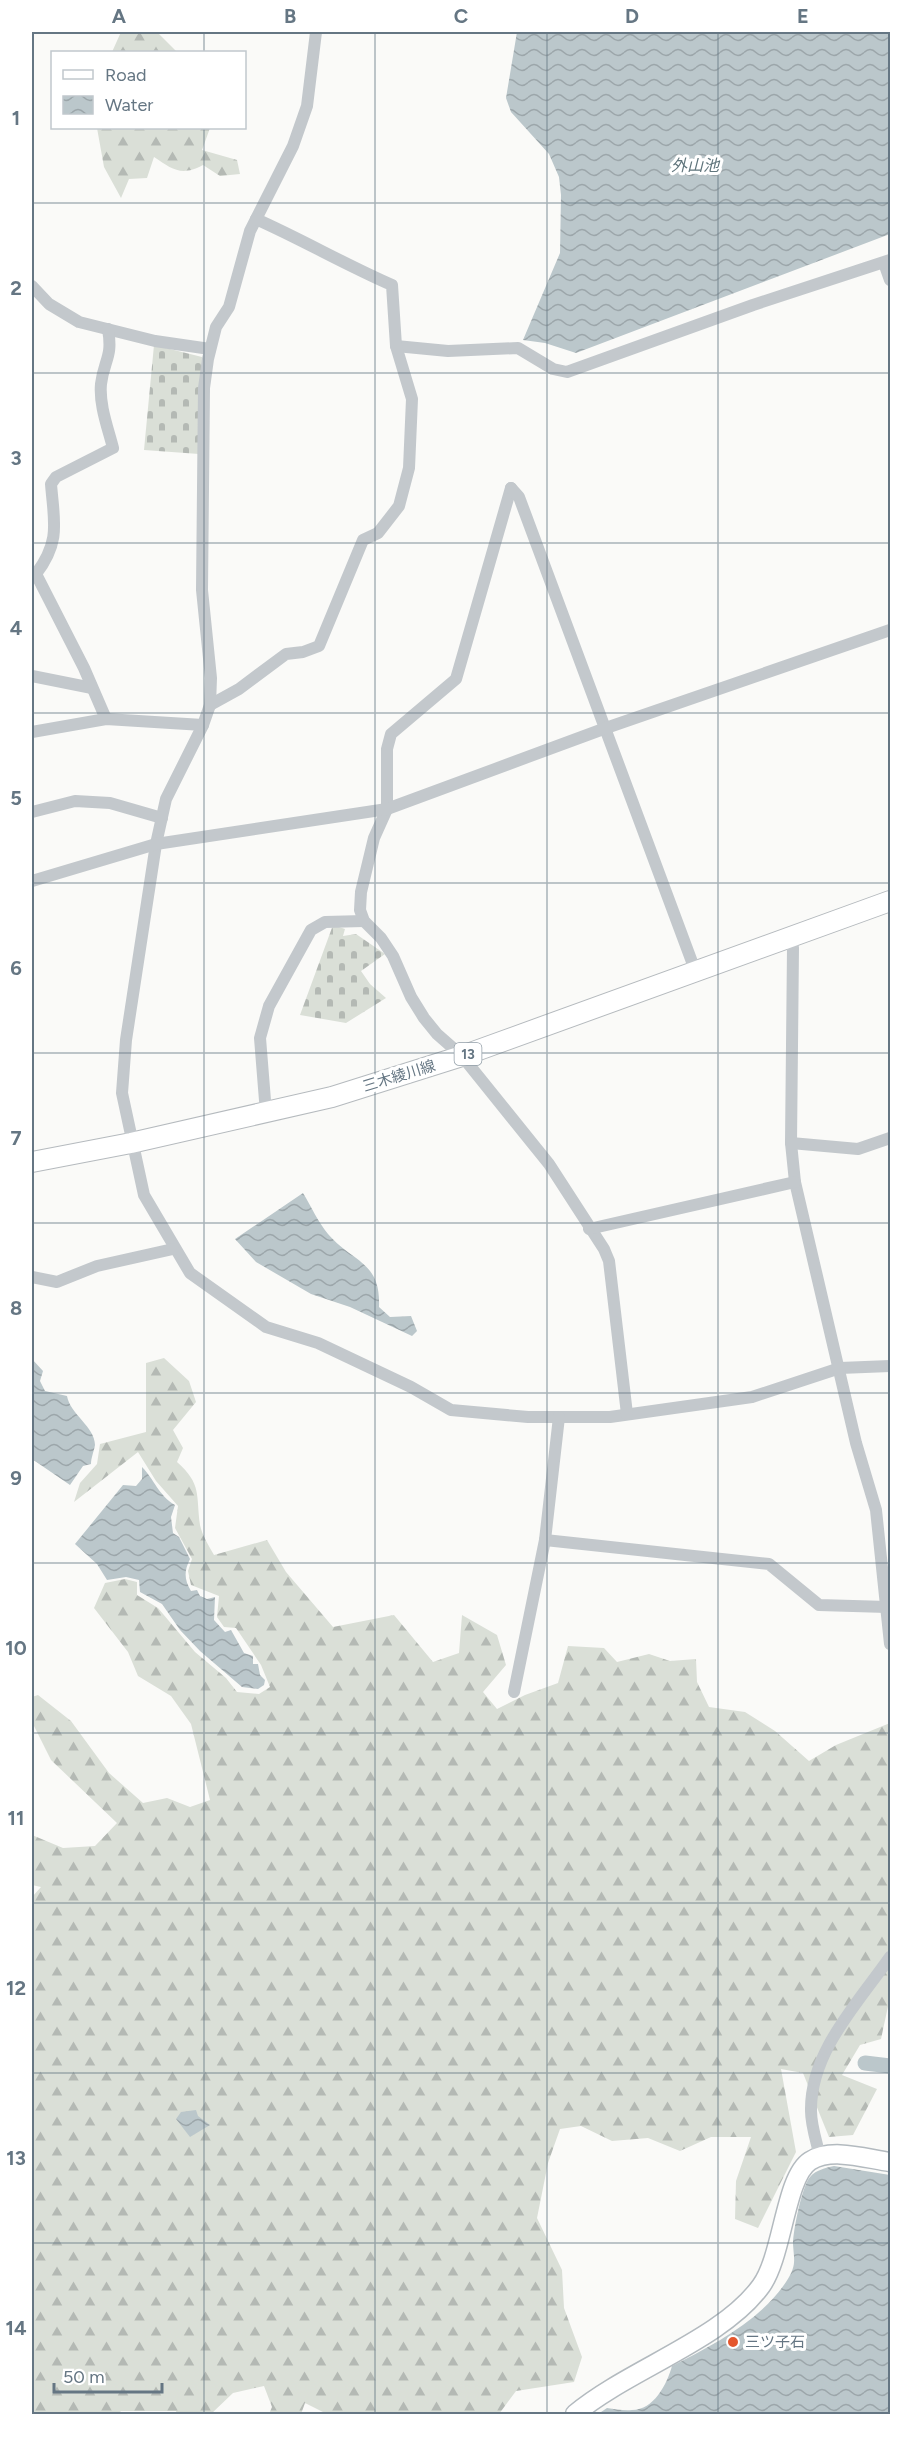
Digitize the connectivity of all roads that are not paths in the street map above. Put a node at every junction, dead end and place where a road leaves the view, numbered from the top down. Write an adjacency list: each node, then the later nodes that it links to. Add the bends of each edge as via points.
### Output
1 (316, 32): 2 (street, via 306,105 293,146)
2 (256, 219): 7 (street, via 312,245 335,261 392,285); 8 (street, via 229,307 216,327)
3 (887, 261): 4 (street); 7 (street, via 567,372 553,369 518,348 448,351)
4 (891, 280)
5 (32, 286): 6 (street, via 49,304 80,322)
6 (108, 329): 8 (street); 11 (street, via 111,349 101,383 113,448 56,477 51,484 54,543 36,574)
7 (396, 346): 12 (street, via 412,399 409,468 399,506 378,533 363,540 319,646 286,654)
8 (210, 349): 12 (street, via 204,388 202,590)
9 (891, 630): 15 (street)
10 (32, 676): 11 (street)
11 (92, 688): 13 (street)
12 (210, 705): 14 (street)
13 (106, 718): 14 (street); 16 (street)
14 (203, 725): 19 (street, via 166,799)
15 (606, 728): 17 (street); 17 (street, via 519,497 511,488 456,679 391,735 387,749); 25 (street)
16 (32, 732)
17 (387, 809): 20 (street); 23 (street, via 374,838 361,892)
18 (32, 812): 19 (street, via 75,801 110,803)
19 (162, 818): 20 (street)
20 (156, 844): 21 (street); 29 (street, via 126,1040 122,1093)
21 (32, 881)
22 (891, 901): 24 (main road, 三木綾川線 / 13)
23 (364, 921): 26 (street, via 393,957 424,1018); 27 (street, via 325,922 311,930 274,996 260,1038)
24 (789, 938): 25 (main road, 三木綾川線 / 13); 30 (street, via 793,948)
25 (694, 970): 26 (main road, 三木綾川線 / 13)
26 (462, 1056): 27 (main road, 三木綾川線 / 13); 33 (street, via 549,1164)
27 (267, 1113): 29 (main road, 三木綾川線 / 13)
28 (891, 1138): 30 (street, via 858,1149)
29 (131, 1143): 31 (main road, 三木綾川線 / 13); 34 (street, via 144,1195)
30 (790, 1143): 32 (street)
31 (32, 1162)
32 (795, 1182): 33 (street); 37 (street)
33 (589, 1229): 38 (street, via 609,1261)
34 (173, 1249): 35 (street, via 97,1266 57,1281); 39 (street, via 189,1273 266,1327 318,1343 452,1410)
35 (32, 1277)
36 (891, 1366): 37 (street)
37 (840, 1368): 38 (street, via 752,1397); 40 (street)
38 (627, 1413): 39 (street)
39 (559, 1418): 41 (street)
40 (885, 1539): 42 (street)
41 (545, 1540): 42 (street, via 770,1564 819,1605); 44 (street)
42 (887, 1607): 43 (street)
43 (891, 1644)
44 (514, 1692)
45 (891, 1957): 46 (street, via 826,2048 816,2073 811,2112)
46 (820, 2157): 47 (street, via 842,2155); 48 (street, via 797,2177 776,2256 749,2300 715,2328 615,2385)
47 (891, 2162)
48 (575, 2415)

